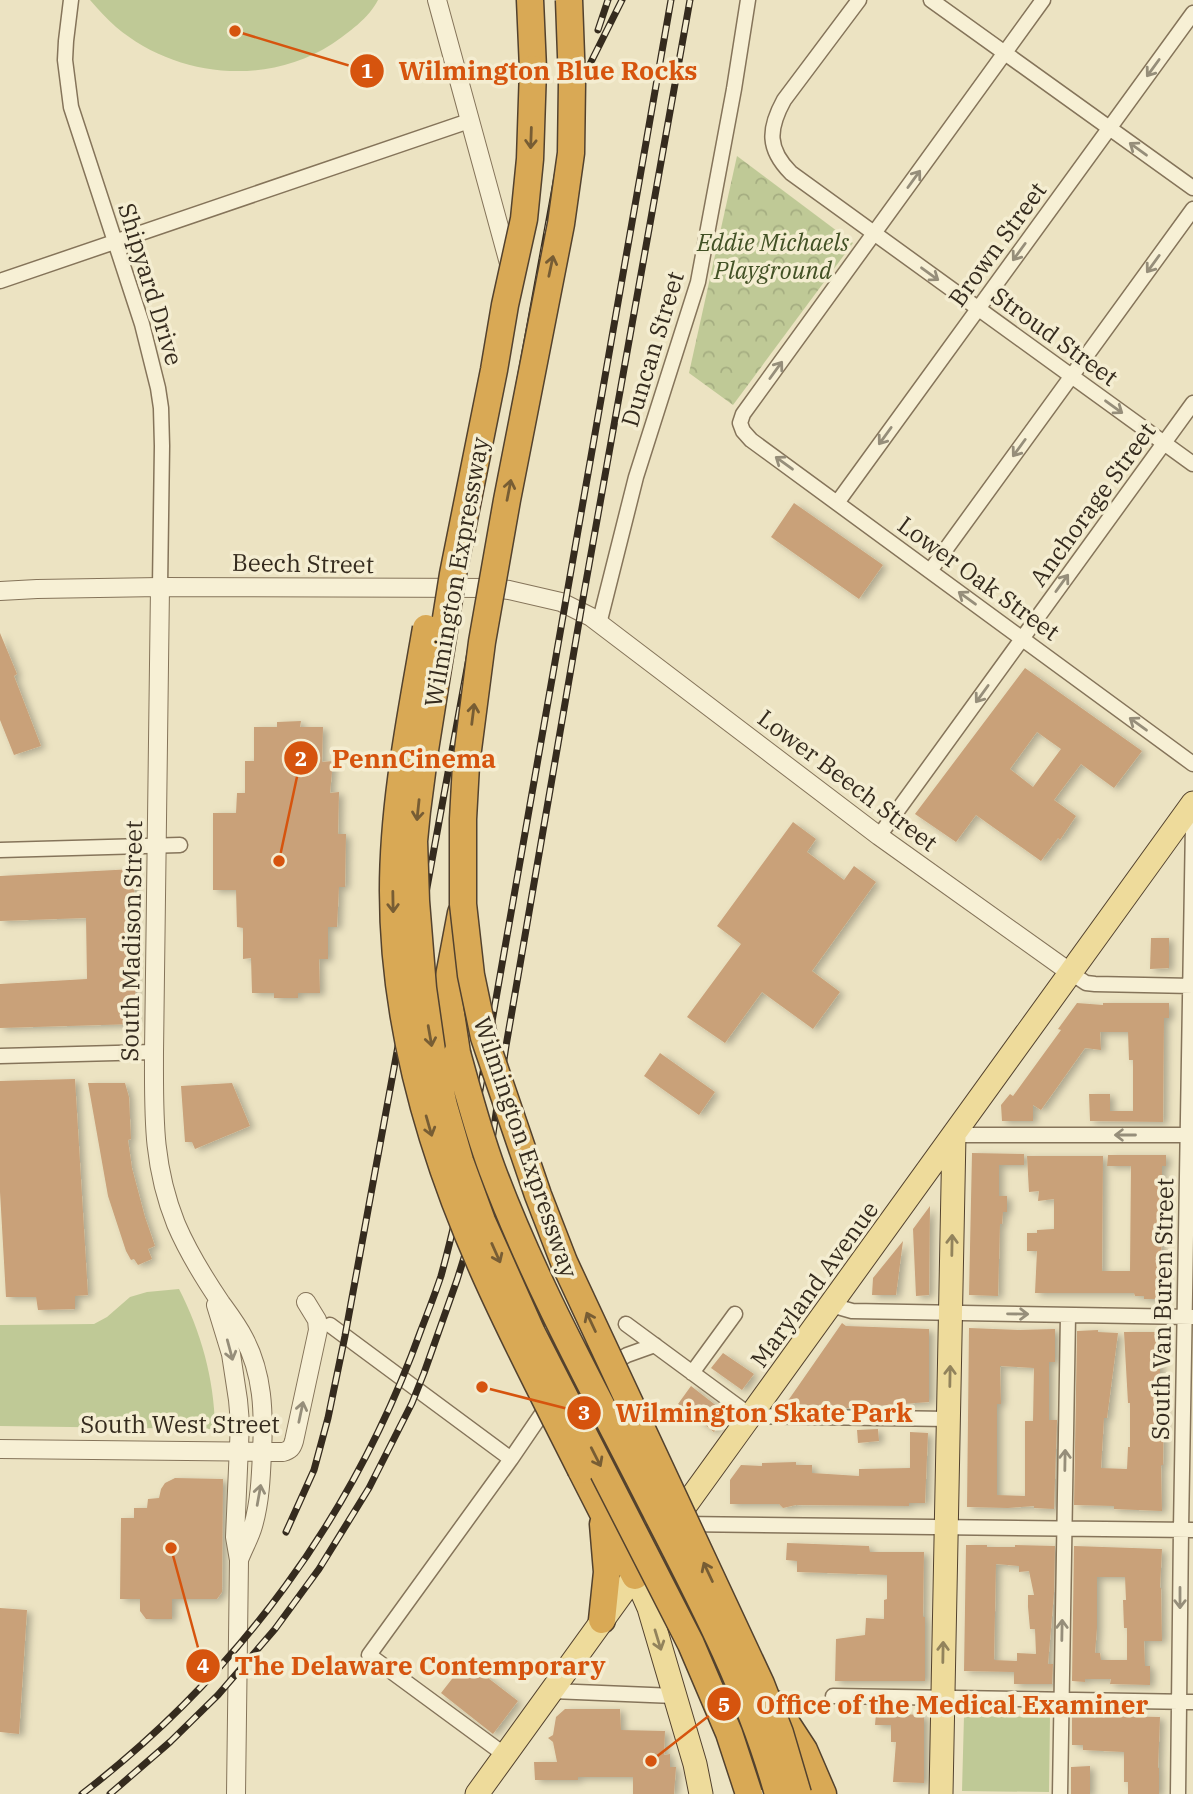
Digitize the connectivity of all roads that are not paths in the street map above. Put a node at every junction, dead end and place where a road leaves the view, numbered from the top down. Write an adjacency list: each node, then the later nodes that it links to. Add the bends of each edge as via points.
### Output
1 (71, 0): 16 (street, Shipyard Drive, via 65,51 68,93)
2 (437, 0): 11 (street)
3 (530, 0): 23 (highway, Wilmington Expressway, one-way to 23, bridge, via 533,69 524,219)
4 (569, 0): 39 (highway, Wilmington Expressway, one-way to 4, bridge, via 466,765 482,642 571,153)
5 (748, 0): 29 (street, Duncan Street, via 698,282 636,477)
6 (859, 0): 15 (street, Stroud Street, via 784,100 772,135 775,154 791,173)
7 (931, 0): 10 (street)
8 (1043, 0): 10 (street)
9 (1193, 13): 12 (street, Brown Street, one-way to 12)
10 (1004, 53): 12 (street); 15 (street, one-way to 10)
11 (469, 121): 16 (street); 27 (street, via 516,298)
12 (1109, 128): 13 (street, one-way to 12); 18 (street, Brown Street, one-way to 18)
13 (1193, 188)
14 (1193, 209): 19 (street, one-way to 19)
15 (875, 234): 18 (street, Stroud Street, one-way to 18); 24 (street, Lower Oak Street, one-way to 15, via 751,440 740,423)
16 (116, 242): 17 (street); 26 (street, Shipyard Drive, via 150,352 161,408)
17 (0, 281)
18 (978, 309): 19 (street, Stroud Street); 24 (street, Brown Street, one-way to 24)
19 (1071, 376): 21 (street, Stroud Street, one-way to 21); 25 (street, one-way to 25)
20 (1193, 403): 21 (street, Anchorage Street)
21 (1164, 443): 22 (street, Stroud Street); 30 (street, Anchorage Street, one-way to 21)
22 (1193, 464)
23 (472, 477): 67 (highway, one-way to 67, bridge, via 437,566 400,783 393,889 401,994 426,1115 459,1212 511,1331 603,1513); 82 (highway, Wilmington Expressway, one-way to 82, bridge, via 439,659 414,841 419,949 432,1051 460,1161 494,1249 691,1644)
24 (837, 503): 25 (street, Lower Oak Street)
25 (930, 570): 30 (street, Lower Oak Street, one-way to 25)
26 (160, 587): 27 (street, Beech Street); 28 (street, Beech Street); 35 (street, South Madison Street)
27 (459, 589): 29 (street, Beech Street, via 509,590 561,602)
28 (0, 591)
29 (599, 624): 34 (street, Lower Beech Street)
30 (1022, 638): 31 (street, Lower Oak Street, one-way to 30); 34 (street, Anchorage Street, one-way to 34)
31 (1193, 764)
32 (1193, 803): 40 (main road, Maryland Avenue)
33 (1193, 824): 38 (street, South Van Buren Street)
34 (879, 836): 40 (street, Lower Beech Street)
35 (157, 845): 36 (street); 37 (street); 42 (street, South Madison Street)
36 (180, 845)
37 (0, 850)
38 (1192, 860): 41 (street, South Van Buren Street)
39 (463, 904): 71 (highway, Wilmington Expressway, one-way to 39, bridge, via 564,1262 538,1195 484,1037); 83 (highway, bridge, via 447,987 457,1053 492,1169 547,1297 732,1666)
40 (1071, 973): 41 (street, via 1095,984); 44 (main road, Maryland Avenue)
41 (1191, 986): 45 (street, South Van Buren Street)
42 (154, 1052): 43 (street); 46 (street, South Madison Street, via 159,1167 184,1244)
43 (0, 1056)
44 (954, 1135): 45 (street, one-way to 44); 48 (main road, Maryland Avenue); 49 (main road, one-way to 44)
45 (1190, 1135): 52 (street, South Van Buren Street)
46 (209, 1285): 60 (street, South Madison Street, one-way to 60, via 232,1354 240,1423); 61 (street, South Madison Street, via 244,1338 259,1380 264,1413)
47 (306, 1302): 61 (street, South West Street, one-way to 47, via 288,1451 295,1441 318,1331)
48 (831, 1305): 49 (street, via 852,1311); 57 (main road, Maryland Avenue)
49 (950, 1313): 51 (street, one-way to 51); 58 (main road, one-way to 49)
50 (734, 1314): 56 (street)
51 (1068, 1315): 52 (street); 65 (street, one-way to 51)
52 (1189, 1317): 66 (street, South Van Buren Street)
53 (626, 1324): 55 (street)
54 (330, 1325): 62 (street)
55 (655, 1345): 56 (street); 62 (street, via 593,1374 541,1415)
56 (692, 1373): 57 (street)
57 (751, 1416): 58 (street); 63 (main road, Maryland Avenue)
58 (949, 1419): 64 (main road)
59 (0, 1449): 60 (street, South West Street)
60 (238, 1451): 61 (street, South West Street); 68 (street, South Madison Street, via 235,1537)
61 (262, 1452): 68 (street, South Madison Street, one-way to 61, via 253,1527)
62 (511, 1459): 78 (street, via 369,1655)
63 (673, 1524): 64 (street); 69 (main road, Maryland Avenue)
64 (946, 1526): 65 (street); 75 (main road, one-way to 64)
65 (1063, 1528): 66 (street); 76 (street, one-way to 65)
66 (1187, 1530): 77 (street, South Van Buren Street, one-way to 77)
67 (610, 1540): 69 (highway); 70 (highway)
68 (239, 1560): 79 (street, South Madison Street)
69 (635, 1576): 70 (main road, Maryland Avenue); 73 (main road, one-way to 73)
70 (602, 1620): 72 (main road, Maryland Avenue)
71 (761, 1684): 84 (highway, Wilmington Expressway, bridge); 85 (highway, bridge, via 798,1739)
72 (552, 1691): 73 (street); 78 (main road, Maryland Avenue)
73 (675, 1696): 81 (main road)
74 (833, 1696): 75 (street)
75 (942, 1697): 76 (street); 86 (main road)
76 (1061, 1698): 77 (street); 87 (street)
77 (1186, 1702): 88 (street, South Van Buren Street)
78 (505, 1755): 80 (main road, Maryland Avenue)
79 (236, 1794)
80 (477, 1794)
81 (701, 1794)
82 (749, 1794)
83 (778, 1794)
84 (798, 1794)
85 (823, 1794)
86 (941, 1794)
87 (1060, 1794)
88 (1178, 1794)

